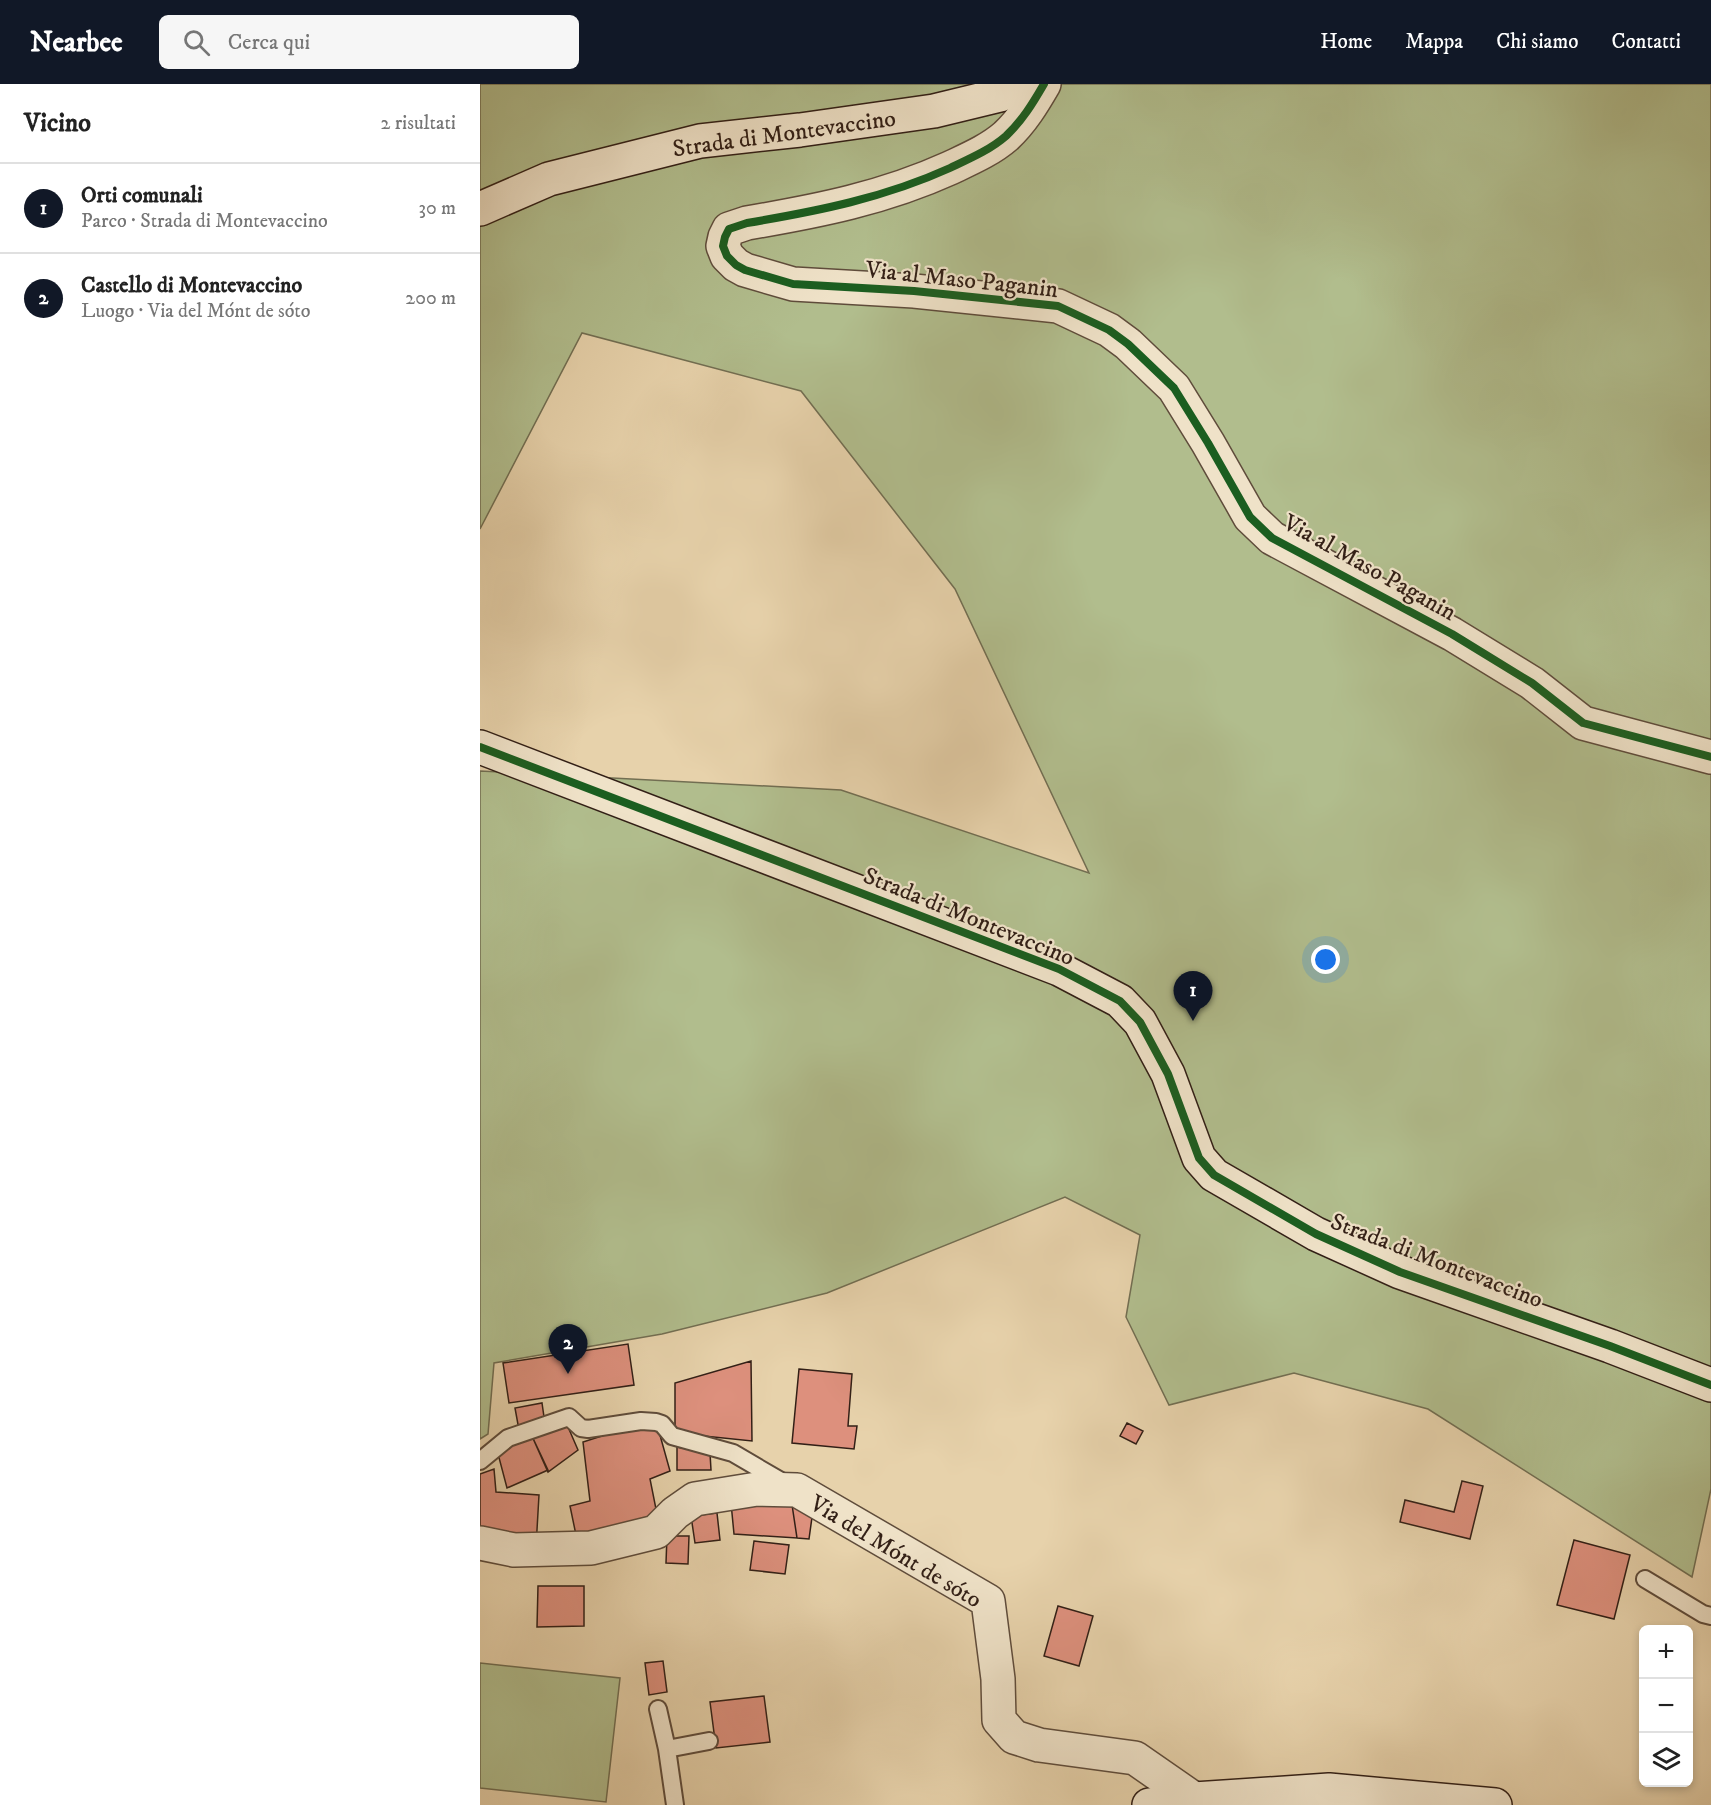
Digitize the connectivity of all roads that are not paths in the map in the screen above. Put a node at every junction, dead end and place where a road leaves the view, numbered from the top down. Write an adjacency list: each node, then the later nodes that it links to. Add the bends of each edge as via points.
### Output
1 (1022, 84): 3 (street, Strada di Montevaccino, via 1000,94 933,111 700,141 549,178)
2 (1044, 84): 5 (street, Via al Maso Paganin, via 1006,136 965,161 887,194 729,229 723,246 727,256 745,270 793,284 914,291 1058,306 1109,330 1174,388 1250,517 1272,538 1452,634 1532,683 1583,723)
3 (480, 209)
4 (480, 747): 6 (street, Strada di Montevaccino, via 1059,969 1120,1001 1140,1022 1168,1074 1199,1158 1214,1174 1316,1234 1400,1272)
5 (1711, 757)
6 (1711, 1385)
7 (480, 1461): 8 (lane, Via del Mónt de sóto, via 508,1438 569,1417 588,1429 656,1422 672,1436 734,1453)
8 (797, 1491): 9 (street, Via del Mónt de sóto, via 757,1489 695,1499 656,1532 591,1548 514,1550); 15 (street, Via del Mónt de sóto, via 988,1601 999,1720 1014,1737 1039,1745 1135,1758)
9 (480, 1544)
10 (1645, 1579): 11 (lane)
11 (1711, 1616)
12 (658, 1709): 14 (lane)
13 (709, 1741): 14 (lane)
14 (667, 1749): 16 (lane)
15 (1176, 1802): 17 (street, via 1329,1790)
16 (675, 1805)
17 (1495, 1805)

